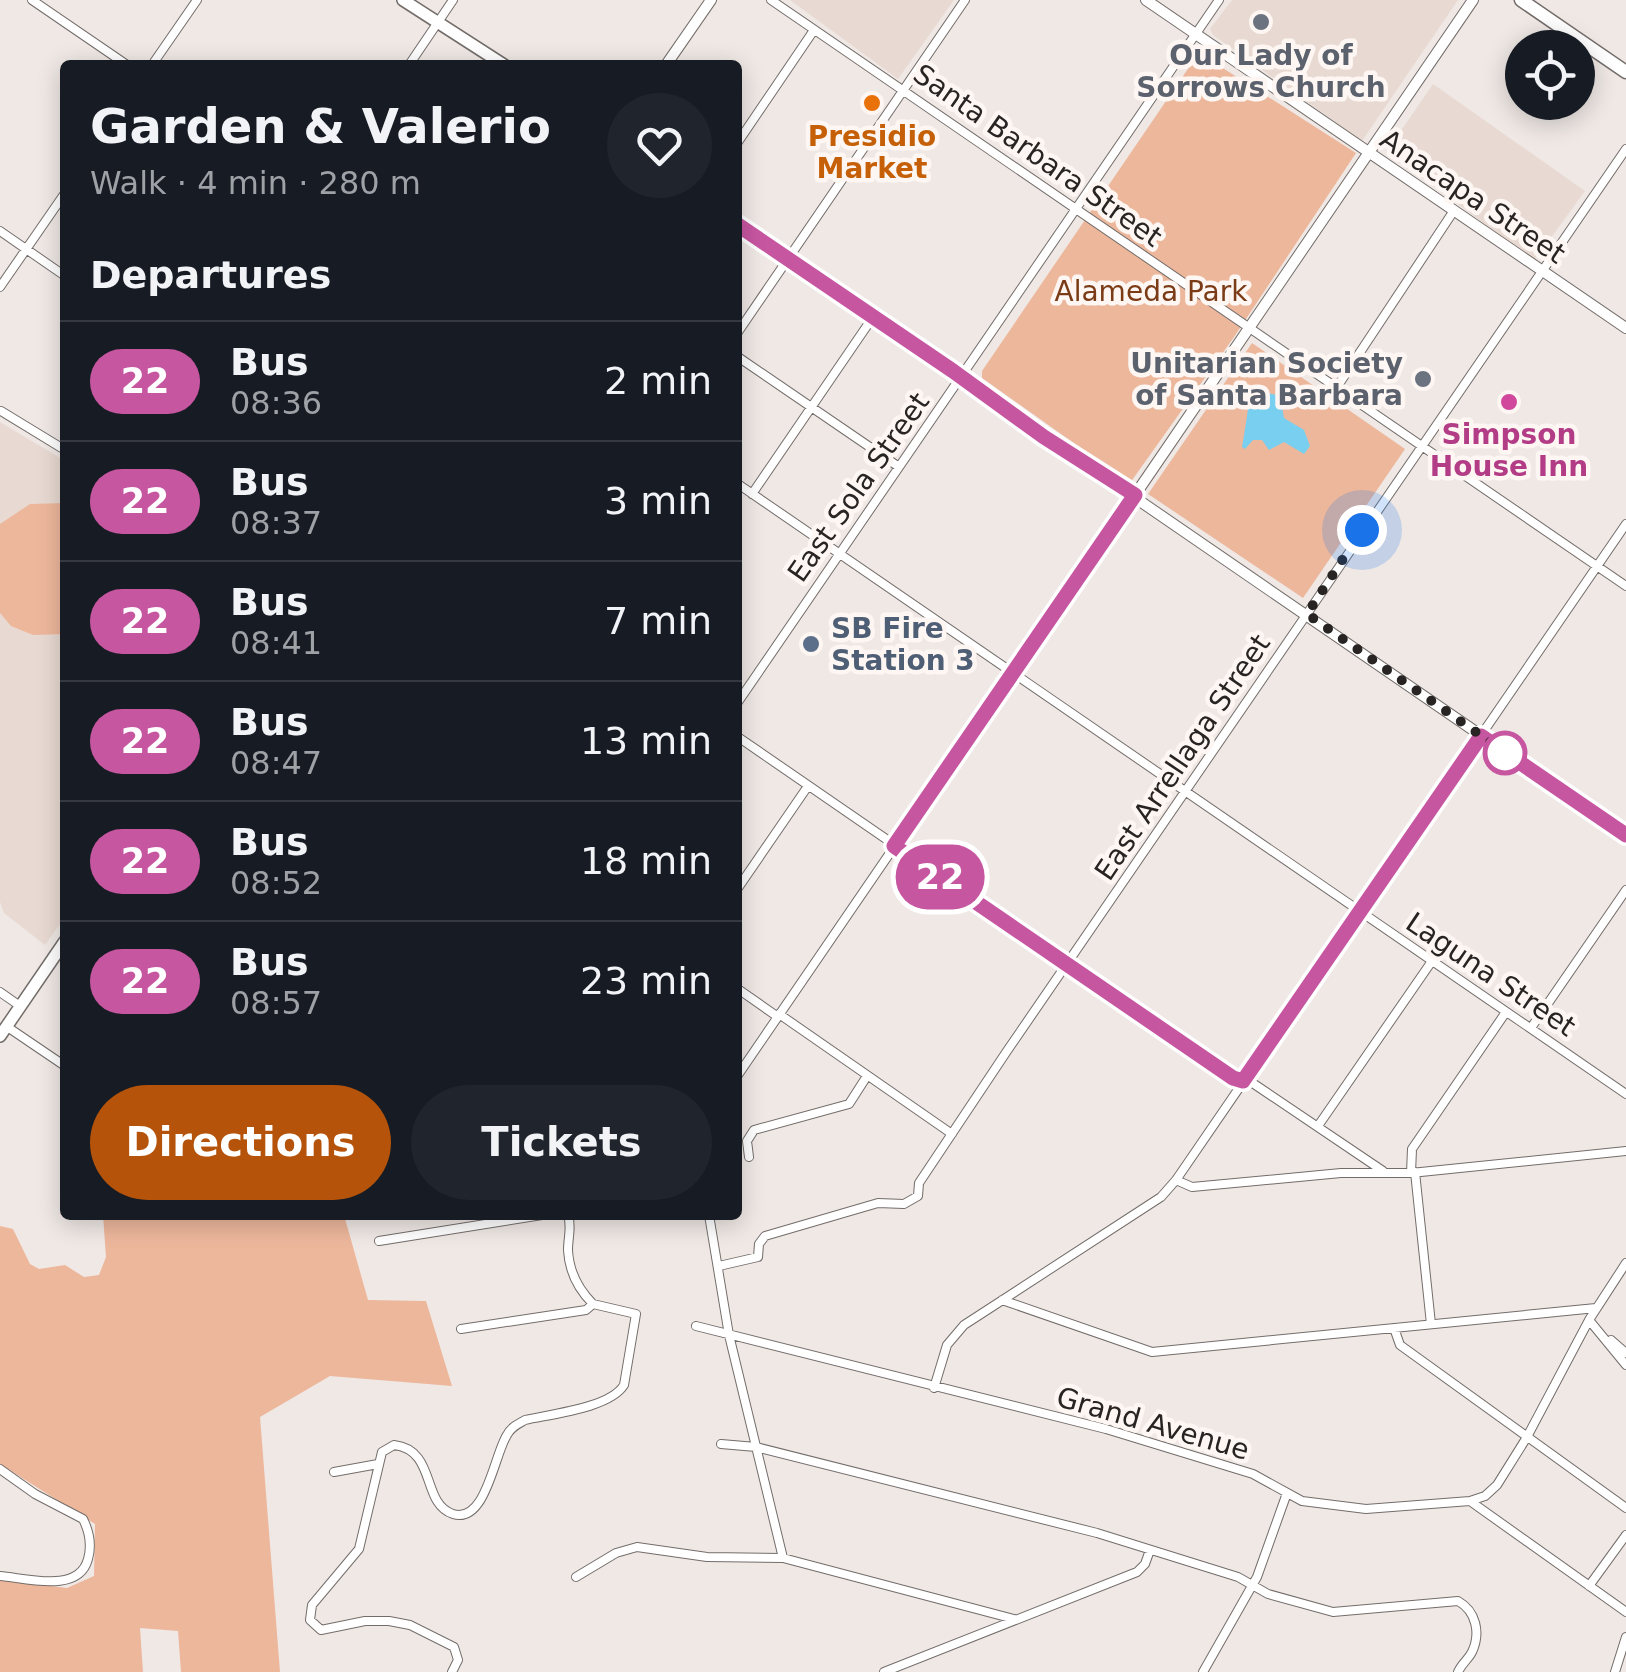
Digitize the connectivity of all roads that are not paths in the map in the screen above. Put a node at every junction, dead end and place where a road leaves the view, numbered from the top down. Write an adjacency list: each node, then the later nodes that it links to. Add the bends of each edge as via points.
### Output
1 (32, 0): 15 (street)
2 (196, 0): 16 (street)
3 (403, 0): 12 (main road)
4 (453, 0): 12 (street)
5 (711, 0): 19 (street)
6 (771, 0): 13 (street, Santa Barbara Street)
7 (965, 0): 21 (street)
8 (1146, 0): 14 (street, Anacapa Street)
9 (1219, 0): 14 (street, East Sola Street)
10 (1473, 0): 24 (street)
11 (1522, 0): 20 (main road)
12 (438, 22): 17 (street); 18 (main road)
13 (814, 30): 21 (street, Santa Barbara Street); 22 (street)
14 (1196, 34): 24 (street, Anacapa Street); 26 (street, East Sola Street)
15 (120, 60)
16 (155, 60)
17 (412, 60)
18 (496, 60)
19 (669, 60)
20 (1626, 72)
21 (904, 89): 26 (street, Santa Barbara Street); 31 (street)
22 (742, 136)
23 (1626, 149): 32 (street, East Arrellaga Street)
24 (1369, 152): 27 (street, Anacapa Street); 37 (street)
25 (60, 199): 30 (street)
26 (1077, 208): 37 (street, Santa Barbara Street); 40 (street, East Sola Street)
27 (1453, 212): 32 (street, Anacapa Street); 41 (street)
28 (742, 228): 31 (street)
29 (0, 231): 30 (street)
30 (26, 249): 33 (street); 34 (street)
31 (788, 259): 35 (street); 36 (street)
32 (1542, 270): 38 (street, Anacapa Street); 44 (street, East Arrellaga Street)
33 (60, 273)
34 (0, 287)
35 (873, 318): 40 (street); 42 (street)
36 (742, 326)
37 (1250, 326): 41 (street, Santa Barbara Street); 49 (street)
38 (1626, 328)
39 (742, 360): 42 (street)
40 (960, 377): 46 (street, East Sola Street); 49 (street)
41 (1336, 387): 44 (street, Santa Barbara Street)
42 (811, 407): 46 (street); 48 (street)
43 (1, 411): 45 (street)
44 (1422, 446): 52 (street, Santa Barbara Street); 54 (street, East Arrellaga Street)
45 (60, 447)
46 (899, 467): 51 (street, East Sola Street)
47 (742, 487): 48 (street, Laguna Street)
48 (752, 494): 51 (street, Laguna Street)
49 (1135, 495): 54 (street); 55 (street)
50 (1626, 524): 52 (street)
51 (839, 554): 55 (street, Laguna Street); 56 (street, East Sola Street)
52 (1597, 564): 53 (street, Santa Barbara Street); 57 (street)
53 (1626, 586)
54 (1307, 614): 57 (street); 60 (street, East Arrellaga Street)
55 (1012, 673): 60 (street, Laguna Street); 62 (street)
56 (742, 696)
57 (1481, 736): 61 (street); 65 (street)
58 (742, 740): 59 (street)
59 (808, 786): 62 (street); 63 (street)
60 (1186, 792): 65 (street, Laguna Street); 68 (street, East Arrellaga Street)
61 (1626, 835)
62 (894, 846): 68 (street); 73 (street)
63 (742, 882)
64 (1626, 890): 74 (street)
65 (1359, 910): 67 (street, Laguna Street); 79 (street)
66 (60, 948): 71 (main road)
67 (1432, 961): 72 (street, Laguna Street); 81 (street)
68 (1068, 965): 79 (street); 82 (street, East Arrellaga Street)
69 (742, 991): 73 (street)
70 (0, 992): 71 (street)
71 (20, 1006): 75 (main road)
72 (1506, 1012): 74 (street, Laguna Street); 86 (street, via 1412,1149)
73 (779, 1015): 77 (street); 78 (street)
74 (1531, 1028): 80 (street, Laguna Street)
75 (3, 1031): 76 (street)
76 (60, 1063)
77 (742, 1069)
78 (867, 1076): 82 (street); 84 (street, via 848,1104 754,1130)
79 (1243, 1081): 81 (street); 87 (street)
80 (1626, 1094)
81 (1318, 1126): 85 (street)
82 (952, 1134): 93 (street, East Arrellaga Street, via 918,1182 918,1196 904,1204 863,1207 765,1236 754,1260)
83 (1626, 1151): 86 (street)
84 (748, 1157)
85 (1383, 1171): 86 (street); 87 (street, via 1192,1187)
86 (1413, 1172): 98 (street)
87 (1176, 1180): 94 (street)
88 (510, 1220): 91 (street)
89 (568, 1220): 95 (street, via 573,1272)
90 (710, 1220): 93 (street)
91 (378, 1241)
92 (1626, 1264): 96 (street)
93 (718, 1266): 102 (street)
94 (1002, 1300): 100 (street, via 1152,1352); 105 (street, via 953,1336)
95 (593, 1304): 101 (street); 109 (street, via 636,1314 619,1394 515,1426 472,1511 459,1515 442,1507 422,1464 403,1446 385,1449)
96 (1596, 1308): 97 (street); 98 (street)
97 (1589, 1320): 103 (street); 104 (street); 106 (street)
98 (1431, 1324): 100 (street)
99 (696, 1326): 102 (street, Grand Avenue)
100 (1394, 1328): 106 (street, via 1400,1345)
101 (462, 1329)
102 (728, 1334): 105 (street, Grand Avenue); 108 (street)
103 (1626, 1354)
104 (1626, 1364)
105 (934, 1388): 112 (street, Grand Avenue, via 1124,1435 1253,1474)
106 (1527, 1437): 113 (street, via 1498,1485); 114 (street)
107 (722, 1444): 108 (street)
108 (756, 1447): 116 (street); 117 (street)
109 (378, 1464): 111 (street); 125 (street, via 358,1550 312,1605 310,1620 321,1630 376,1620 410,1625 454,1647 458,1660)
110 (0, 1469): 118 (street, via 83,1519 90,1545 85,1567 70,1579)
111 (334, 1472)
112 (1287, 1493): 113 (street, Grand Avenue, via 1360,1509); 120 (street)
113 (1470, 1501): 121 (street)
114 (1626, 1508)
115 (1626, 1535): 121 (street)
116 (1150, 1550): 120 (street); 123 (street, via 1138,1572)
117 (783, 1558): 119 (street, via 637,1548 616,1552); 123 (street)
118 (0, 1576)
119 (576, 1577)
120 (1253, 1586): 127 (street); 128 (street, via 1337,1612 1450,1600 1465,1605 1476,1630 1473,1650)
121 (1589, 1586): 122 (street)
122 (1626, 1612)
123 (1014, 1619): 126 (street)
124 (1626, 1636): 129 (street)
125 (452, 1672)
126 (884, 1672)
127 (1203, 1672)
128 (1458, 1672)
129 (1615, 1672)

